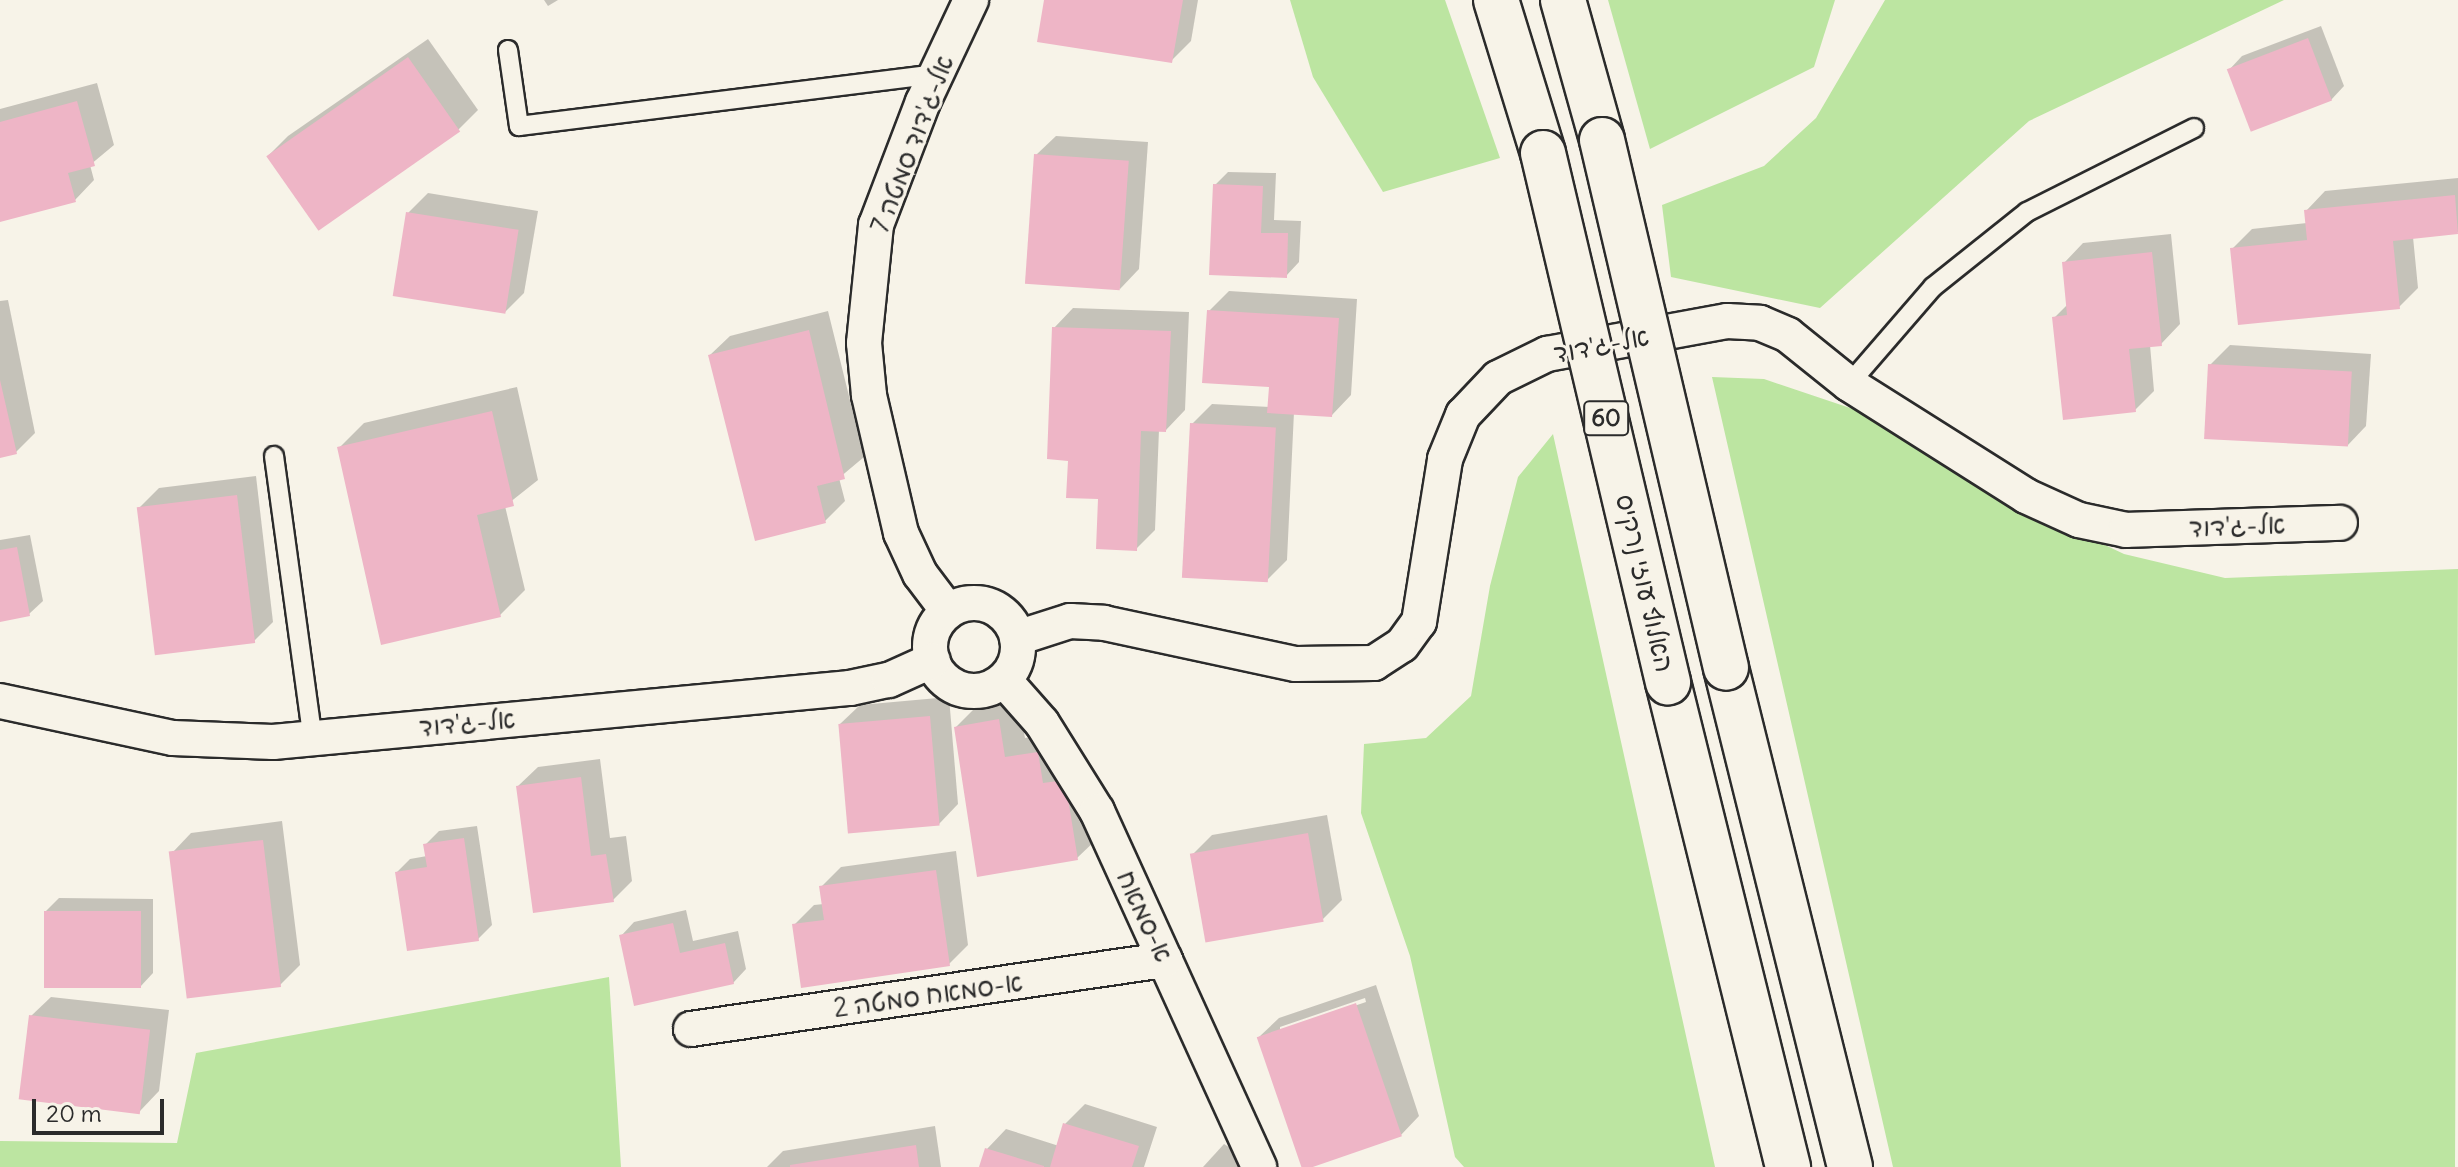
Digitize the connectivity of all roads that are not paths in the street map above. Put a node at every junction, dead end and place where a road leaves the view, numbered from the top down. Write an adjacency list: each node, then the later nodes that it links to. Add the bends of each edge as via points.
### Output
1 (971, 0): 5 (street, אל-ג'דוד סמטה 7)
2 (1496, 0): 19 (highway, האלוף עוזי נרקיס / 60, bridge, via 1543,153)
3 (1563, 0): 20 (highway, 60, bridge, via 1602,140)
4 (508, 50): 5 (lane, via 519,126)
5 (937, 74): 10 (street, אל-ג'דוד סמטה 7, via 876,225 864,343 869,395 901,533 920,574)
6 (2194, 128): 7 (lane, via 2027,212 1933,287)
7 (1849, 384): 9 (street, אל-ג'דוד, via 2026,496 2079,520 2126,530); 11 (street, אל-ג'דוד, via 1788,335 1760,323 1727,321 1547,354 1498,378 1463,415 1445,459 1419,622 1402,645 1374,663 1296,664 1104,623 1070,621)
8 (274, 456): 15 (lane)
9 (2340, 523)
10 (948, 611): 11 (street, via 974,603 989,605 1012,624); 12 (street, via 933,634)
11 (1017, 638): 13 (street, via 1018,653)
12 (933, 660): 13 (street, via 939,673 960,689 991,688); 15 (street, אל-ג'דוד, via 889,680 850,688)
13 (1004, 680): 16 (street, א-סמאח, via 1042,723 1097,811)
14 (0, 701): 15 (street, אל-ג'דוד, via 173,738 224,743)
15 (313, 739)
16 (1165, 960): 17 (street, א-סמאח סמטה 2); 18 (street, א-סמאח)
17 (691, 1029)
18 (1259, 1167)
19 (1788, 1167)
20 (1850, 1167)

